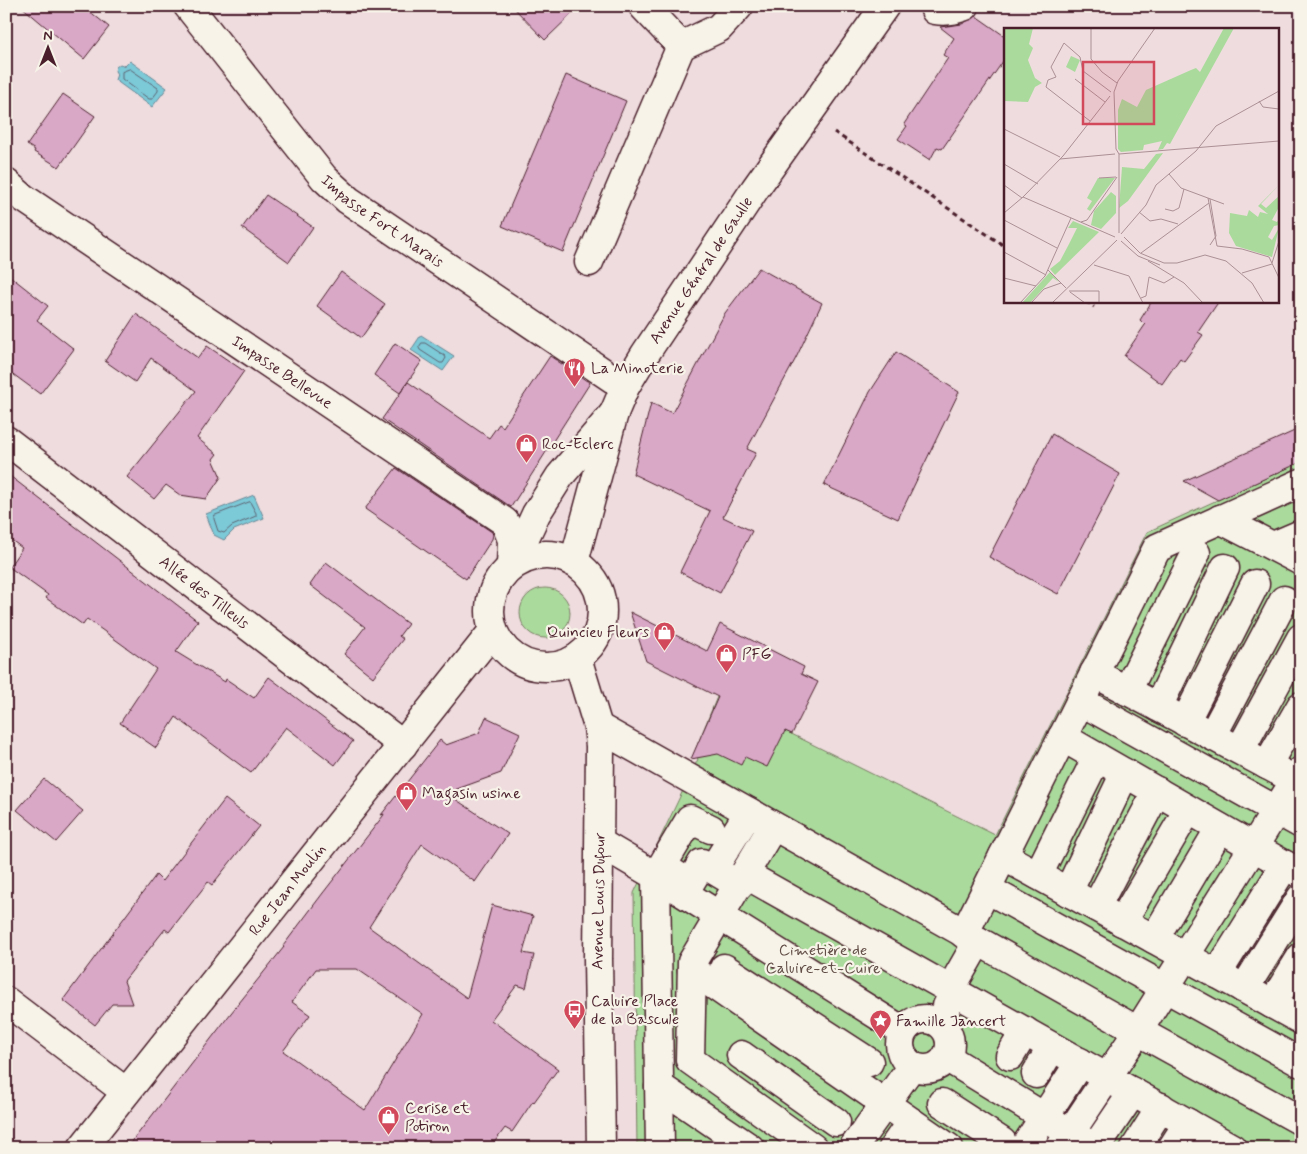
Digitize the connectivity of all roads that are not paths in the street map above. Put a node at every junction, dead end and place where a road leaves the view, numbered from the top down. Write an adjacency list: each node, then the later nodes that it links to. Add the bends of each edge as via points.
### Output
1 (188, 6): 10 (street, Impasse Fort Marais, via 324,178 348,200)
2 (643, 6): 7 (street)
3 (739, 6): 7 (street, via 719,28)
4 (885, 6): 10 (street, Avenue Général de Gaulle, via 744,205)
5 (934, 6): 6 (street, via 935,10 952,11)
6 (965, 6)
7 (681, 46): 9 (street)
8 (14, 190): 20 (street, Impasse Bellevue, via 505,522 512,540)
9 (589, 262)
10 (625, 386): 11 (street, Avenue Général de Gaulle)
11 (614, 413): 19 (street, Avenue Général de Gaulle); 20 (street, via 560,476 536,514)
12 (6, 440): 36 (street, Allée des Tilleuls)
13 (1301, 484): 14 (street)
14 (1220, 520): 16 (street); 17 (street)
15 (1301, 534): 16 (street)
16 (1273, 546): 18 (street)
17 (1185, 547): 21 (street); 27 (street, via 1156,548); 28 (street)
18 (1301, 560)
19 (574, 562): 20 (street, via 542,554); 26 (street, via 592,579 600,595 603,613 599,630 590,646)
20 (511, 566): 24 (street, via 499,579 491,596 489,614)
21 (1225, 568): 22 (street); 31 (street)
22 (1255, 584): 23 (street); 32 (street)
23 (1292, 604): 34 (street)
24 (493, 631): 26 (street, via 513,658 529,665 545,668); 36 (street, Rue Jean Moulin)
25 (1301, 638): 37 (street)
26 (577, 658): 33 (street, Avenue Louis Dufour)
27 (1094, 673): 28 (street); 29 (street)
28 (1127, 691): 31 (street)
29 (1080, 701): 35 (street); 45 (street)
30 (1301, 706): 39 (street)
31 (1158, 707): 32 (street)
32 (1185, 722): 34 (street)
33 (598, 727): 43 (street); 49 (street, Avenue Louis Dufour)
34 (1212, 736): 37 (street)
35 (1062, 737): 38 (street); 51 (street)
36 (402, 745): 93 (street, Rue Jean Moulin)
37 (1240, 750): 39 (street)
38 (1097, 757): 40 (street); 54 (street)
39 (1267, 765): 41 (street)
40 (1125, 774): 42 (street); 58 (street)
41 (1299, 778): 45 (street)
42 (1157, 792): 44 (street); 60 (street)
43 (738, 806): 47 (street); 52 (street); 52 (street, via 711,829)
44 (1188, 810): 48 (street); 62 (street)
45 (1276, 811): 46 (street); 50 (street)
46 (1301, 824)
47 (773, 826): 56 (street); 63 (street)
48 (1220, 828): 50 (street); 64 (street)
49 (600, 843): 55 (street); 110 (street, Avenue Louis Dufour)
50 (1253, 847): 53 (street); 66 (street)
51 (1003, 856): 54 (street); 57 (street)
52 (693, 869): 55 (street); 56 (street); 61 (street)
53 (1293, 870): 70 (street)
54 (1038, 875): 58 (street)
55 (656, 876): 65 (street)
56 (742, 880): 61 (street); 73 (street)
57 (987, 889): 63 (street); 71 (street)
58 (1068, 892): 60 (street)
59 (1301, 898): 72 (street)
60 (1096, 907): 62 (street)
61 (720, 916): 68 (street); 78 (street)
62 (1122, 922): 64 (street)
63 (971, 938): 73 (street, via 954,983); 80 (street)
64 (1154, 939): 66 (street)
65 (657, 948): 68 (street); 92 (street)
66 (1185, 956): 70 (street); 71 (street)
67 (1301, 957): 75 (street)
68 (692, 966): 81 (street); 112 (street, via 690,1060)
69 (724, 968): 81 (street)
70 (1217, 974): 72 (street)
71 (1165, 988): 80 (street); 87 (street)
72 (1244, 989): 75 (street)
73 (955, 992): 77 (street); 79 (street)
74 (6, 1001): 93 (street)
75 (1272, 1004): 76 (street)
76 (1301, 1020)
77 (937, 1022): 78 (street, via 914,1021); 85 (street, via 950,1042)
78 (903, 1031): 88 (street, via 900,1047)
79 (1025, 1031): 82 (street); 84 (street)
80 (1138, 1031): 91 (street); 99 (street)
81 (820, 1044): 89 (street)
82 (1052, 1047): 86 (street); 90 (street)
83 (741, 1055): 100 (street)
84 (1010, 1056)
85 (946, 1057): 88 (street, via 935,1067); 98 (street)
86 (1080, 1062): 91 (street); 98 (street)
87 (1301, 1064)
88 (912, 1066): 96 (street)
89 (865, 1074): 96 (street); 100 (street)
90 (1036, 1074)
91 (1107, 1078): 94 (street); 104 (street)
92 (659, 1086): 105 (street); 111 (street)
93 (126, 1092): 109 (street, Rue Jean Moulin)
94 (1133, 1092): 97 (street); 117 (street)
95 (942, 1103): 103 (street)
96 (885, 1104): 101 (street); 108 (street)
97 (1161, 1108): 102 (street); 118 (street)
98 (1044, 1117): 104 (street); 106 (street)
99 (1301, 1121)
100 (836, 1122): 113 (street)
101 (911, 1122): 114 (street); 115 (street)
102 (1188, 1123): 107 (street); 119 (street)
103 (974, 1124): 106 (street); 116 (street)
104 (1065, 1140): 117 (street)
105 (667, 1143)
106 (1013, 1145)
107 (1220, 1145)
108 (856, 1147)
109 (82, 1148)
110 (601, 1148)
111 (750, 1148)
112 (813, 1148)
113 (817, 1148)
114 (893, 1148)
115 (949, 1148)
116 (958, 1148)
117 (1095, 1148)
118 (1135, 1148)
119 (1172, 1148)

